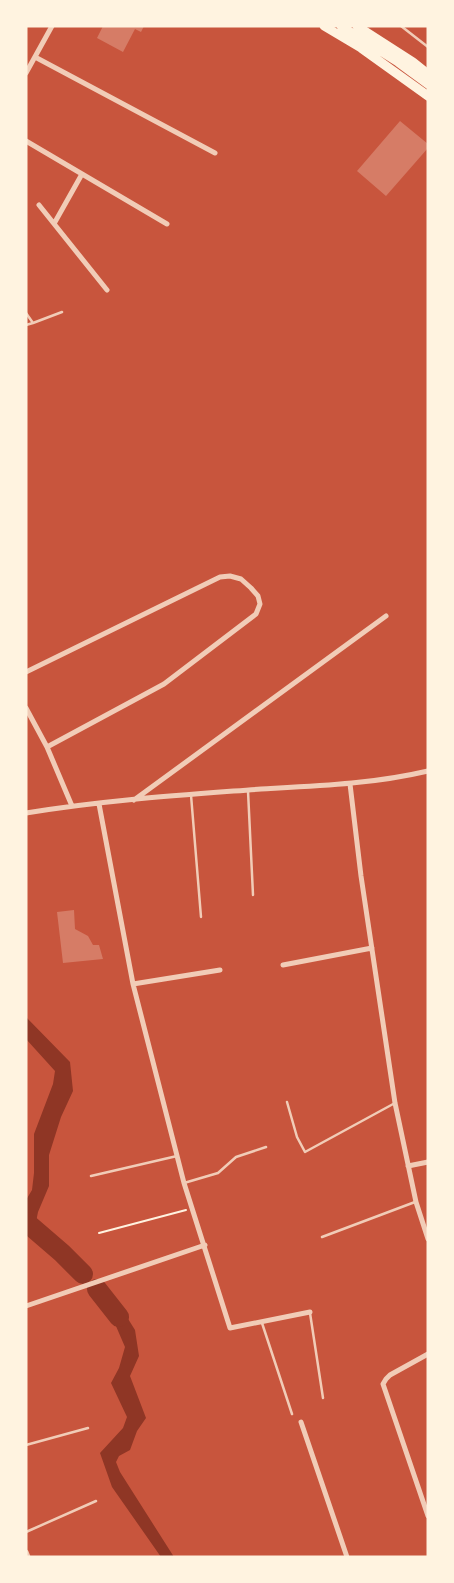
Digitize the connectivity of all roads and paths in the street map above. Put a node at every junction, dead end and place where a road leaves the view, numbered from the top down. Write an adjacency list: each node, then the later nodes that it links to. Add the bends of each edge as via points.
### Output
1 (52, 26): 7 (street)
2 (324, 26): 11 (highway)
3 (341, 26): 10 (highway)
4 (357, 26): 9 (highway)
5 (401, 26): 6 (lane)
6 (428, 48)
7 (35, 57): 8 (street); 13 (street)
8 (26, 73)
9 (428, 74)
10 (428, 84)
11 (428, 96)
12 (26, 141): 14 (street)
13 (215, 153)
14 (82, 174): 16 (street); 17 (street)
15 (39, 204): 16 (street)
16 (54, 222): 18 (street)
17 (167, 224)
18 (107, 290)
19 (62, 312): 21 (lane)
20 (26, 313): 21 (lane)
21 (33, 323): 22 (lane)
22 (26, 325)
23 (386, 616): 31 (street)
24 (26, 672): 26 (street, via 220,577 240,579 258,596 260,604 256,614 164,684)
25 (26, 708): 26 (street)
26 (47, 747): 33 (street)
27 (428, 771): 28 (street)
28 (350, 784): 29 (street); 37 (street)
29 (248, 790): 30 (street); 35 (lane)
30 (192, 795): 31 (street); 36 (lane)
31 (133, 800): 32 (street)
32 (99, 804): 33 (street); 40 (street)
33 (72, 806): 34 (street)
34 (26, 813)
35 (253, 894)
36 (201, 917)
37 (372, 948): 38 (street); 42 (street)
38 (283, 965)
39 (220, 970): 40 (street)
40 (133, 984): 44 (street)
41 (287, 1102): 42 (lane, via 305,1152)
42 (395, 1102): 46 (street)
43 (266, 1147): 48 (lane, via 236,1157 218,1173)
44 (177, 1156): 47 (lane); 48 (street)
45 (428, 1162): 46 (street)
46 (408, 1166): 49 (street)
47 (91, 1176)
48 (184, 1183): 50 (street)
49 (416, 1202): 52 (lane); 53 (street)
50 (192, 1208): 51 (path); 54 (street)
51 (98, 1233)
52 (322, 1237)
53 (428, 1239)
54 (205, 1246): 55 (street); 57 (street, via 230,1328)
55 (26, 1306)
56 (310, 1312): 57 (street); 59 (lane)
57 (262, 1322): 60 (lane)
58 (428, 1354): 65 (street, via 390,1375 383,1384)
59 (323, 1398)
60 (292, 1414)
61 (301, 1422): 69 (street)
62 (88, 1428): 63 (lane)
63 (26, 1445)
64 (96, 1501): 66 (lane)
65 (428, 1516)
66 (26, 1532)
67 (26, 1552): 68 (street)
68 (28, 1557)
69 (348, 1557)

